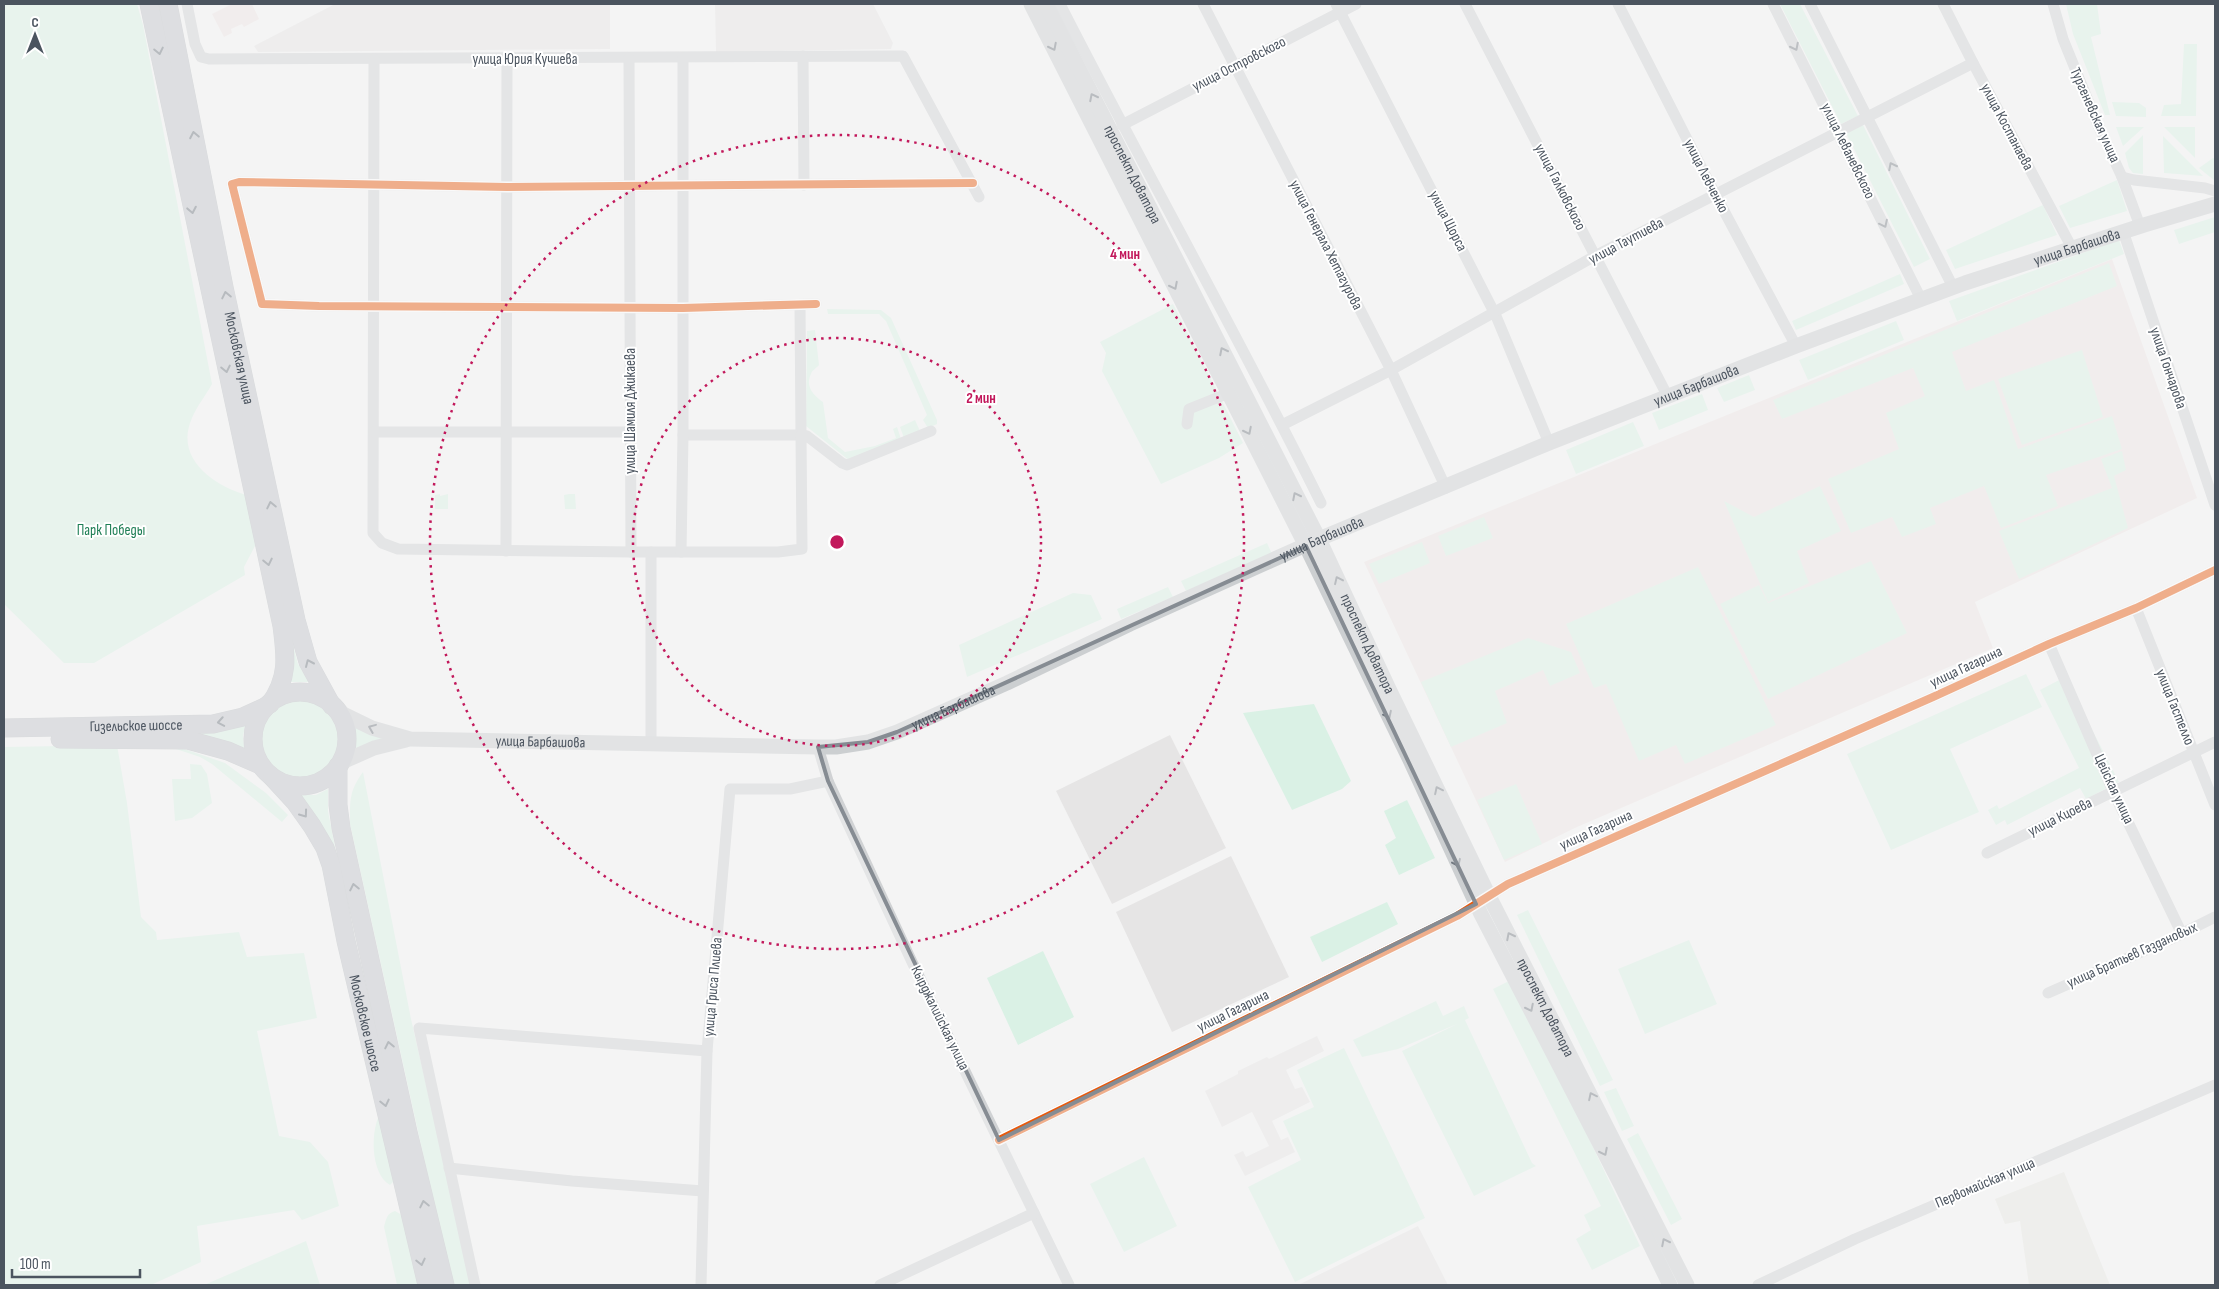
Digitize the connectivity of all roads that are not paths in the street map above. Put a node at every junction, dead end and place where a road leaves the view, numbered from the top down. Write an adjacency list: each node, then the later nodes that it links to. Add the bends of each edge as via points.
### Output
1 (149, 4): 74 (highway, Московская улица, one-way to 74, via 282,626 284,675)
2 (168, 4): 75 (highway, Московская улица, one-way to 2, via 308,662 296,620 226,297)
3 (187, 4): 19 (street, улица Юрия Кучиева, via 201,57 242,60)
4 (1031, 4): 52 (main road, проспект Доватора, one-way to 52)
5 (1046, 4): 66 (main road, проспект Доватора, one-way to 5)
6 (1060, 4): 24 (street, проспект Доватора)
7 (1203, 4): 22 (street, улица Генерала Хетагурова)
8 (1356, 4): 15 (street, улица Островского)
9 (1465, 4): 40 (street, улица Галковского)
10 (1618, 4): 34 (street, улица Левченко)
11 (1773, 4): 25 (street, улица Леваневского, one-way to 25)
12 (1810, 4): 23 (street, улица Леваневского)
13 (1943, 4): 21 (street, улица Костанаева)
14 (2053, 4): 26 (street, Тургеневская улица, via 2063,40)
15 (1338, 8): 22 (street, улица Островского); 49 (street, улица Щорса)
16 (803, 56): 18 (street, улица Юрия Кучиева); 27 (street, улица Юрия Кучиева, via 904,56); 29 (street)
17 (629, 58): 18 (street, улица Юрия Кучиева); 20 (street, улица Юрия Кучиева); 28 (street, улица Шамиля Джикаева)
18 (683, 58): 31 (street)
19 (374, 59): 20 (street, улица Юрия Кучиева); 30 (street)
20 (507, 59): 32 (street)
21 (1973, 63): 23 (street, улица Таутиева); 39 (street, улица Костанаева)
22 (1235, 66): 24 (street, улица Островского); 51 (street, улица Генерала Хетагурова)
23 (1867, 117): 25 (street, улица Таутиева); 41 (street, улица Леваневского, one-way to 23)
24 (1122, 125): 55 (street, проспект Доватора)
25 (1838, 132): 34 (street, улица Таутиева); 42 (street, улица Леваневского, one-way to 42)
26 (2122, 176): 33 (street); 37 (street, Тургеневская улица)
27 (973, 184): 29 (street); 35 (street)
28 (630, 185): 31 (street); 32 (street); 47 (street, улица Шамиля Джикаева)
29 (804, 185): 31 (street)
30 (374, 186): 32 (street); 45 (street); 45 (street, via 232,184 262,304)
31 (682, 186): 48 (street)
32 (507, 187): 46 (street)
33 (2215, 191)
34 (1715, 194): 40 (street, улица Таутиева); 50 (street, улица Левченко)
35 (979, 197)
36 (2215, 204): 37 (main road, улица Барбашова)
37 (2140, 226): 38 (main road, улица Барбашова)
38 (2123, 231): 39 (main road, улица Барбашова); 65 (street, улица Гончарова)
39 (2072, 248): 41 (main road, улица Барбашова)
40 (1595, 256): 49 (street, улица Таутиева); 53 (street, улица Галковского)
41 (1953, 287): 42 (main road, улица Барбашова)
42 (1921, 299): 50 (main road, улица Барбашова)
43 (800, 304): 44 (street); 48 (street); 61 (street)
44 (816, 304)
45 (374, 307): 46 (street); 57 (street)
46 (508, 307): 47 (street); 58 (street)
47 (630, 308): 48 (street); 59 (street, улица Шамиля Джикаева)
48 (683, 308): 60 (street)
49 (1494, 312): 51 (street, улица Таутиева); 62 (street, улица Щорса)
50 (1796, 346): 53 (main road, улица Барбашова)
51 (1391, 370): 55 (street, улица Таутиева); 63 (street, улица Генерала Хетагурова)
52 (1229, 393): 54 (street, via 1189,409); 66 (main road, проспект Доватора, one-way to 66)
53 (1668, 397): 62 (main road, улица Барбашова)
54 (1187, 424)
55 (1282, 425): 64 (street, проспект Доватора)
56 (930, 431): 61 (street, via 847,464)
57 (374, 432): 58 (street); 67 (street, via 373,533 376,539 398,549)
58 (507, 432): 59 (street); 67 (street)
59 (630, 432): 68 (street, улица Шамиля Джикаева)
60 (683, 434): 61 (street); 70 (street)
61 (801, 435): 70 (street, via 802,549)
62 (1549, 443): 63 (main road, улица Барбашова)
63 (1446, 488): 66 (main road, улица Барбашова)
64 (1321, 503)
65 (2215, 505)
66 (1312, 542): 80 (main road, улица Барбашова, via 897,732 868,742); 88 (main road, проспект Доватора, one-way to 66, via 1388,687); 89 (main road, проспект Доватора, one-way to 89)
67 (506, 551): 68 (street)
68 (631, 552): 69 (street)
69 (651, 552): 70 (street); 79 (street)
70 (681, 552)
71 (2215, 570): 72 (street, улица Гагарина)
72 (2136, 608): 73 (street, улица Гагарина); 81 (street, улица Гастелло)
73 (2049, 644): 85 (street, Цейская улица); 88 (street, улица Гагарина, via 1508,884)
74 (268, 705): 75 (highway, via 282,696 297,693 312,694); 76 (highway, Гизельское шоссе, one-way to 76, via 242,717 213,724); 83 (highway, via 259,717 253,745)
75 (334, 708): 77 (main road, улица Барбашова, one-way to 75, via 372,728); 82 (highway, via 344,725 347,740)
76 (4, 730): 83 (highway, Гизельское шоссе, via 188,740 228,751)
77 (410, 739): 79 (main road, улица Барбашова); 82 (main road, улица Барбашова, via 374,748)
78 (2215, 742): 81 (street, улица Кцоева)
79 (651, 744): 80 (main road, улица Барбашова)
80 (818, 747): 84 (street, Кырджалийская улица)
81 (2193, 752): 85 (street, улица Кцоева); 86 (street, улица Гастелло)
82 (339, 765): 83 (highway, via 323,780 304,786 284,783); 100 (highway, Московское шоссе, one-way to 82, via 341,828)
83 (266, 771): 99 (highway, Московское шоссе, one-way to 99, via 312,826 331,865)
84 (828, 781): 93 (street, улица Гриса Плиева, via 790,789 730,789); 95 (street, Кырджалийская улица)
85 (2113, 791): 87 (street, улица Кцоева); 91 (street, Цейская улица)
86 (2215, 805)
87 (1987, 853)
88 (1489, 896): 89 (street, улица Гагарина); 106 (main road, проспект Доватора, one-way to 88)
89 (1476, 904): 95 (street, улица Гагарина, via 1449,921); 105 (main road, проспект Доватора, one-way to 105)
90 (2215, 917): 91 (street, улица Братьев Газдановых)
91 (2182, 934): 92 (street, улица Братьев Газдановых)
92 (2048, 993)
93 (707, 1051): 96 (street, via 418,1028); 97 (street, улица Гриса Плиева)
94 (2215, 1085): 107 (street, Первомайская улица, via 1864,1235)
95 (999, 1140): 98 (street, Кырджалийская улица)
96 (449, 1168): 97 (street); 101 (street)
97 (703, 1191): 102 (street, улица Гриса Плиева)
98 (1034, 1213): 103 (street); 104 (street, Кырджалийская улица)
99 (427, 1285)
100 (445, 1285)
101 (474, 1285)
102 (701, 1285)
103 (880, 1285)
104 (1069, 1285)
105 (1670, 1285)
106 (1687, 1285)
107 (1758, 1285)

